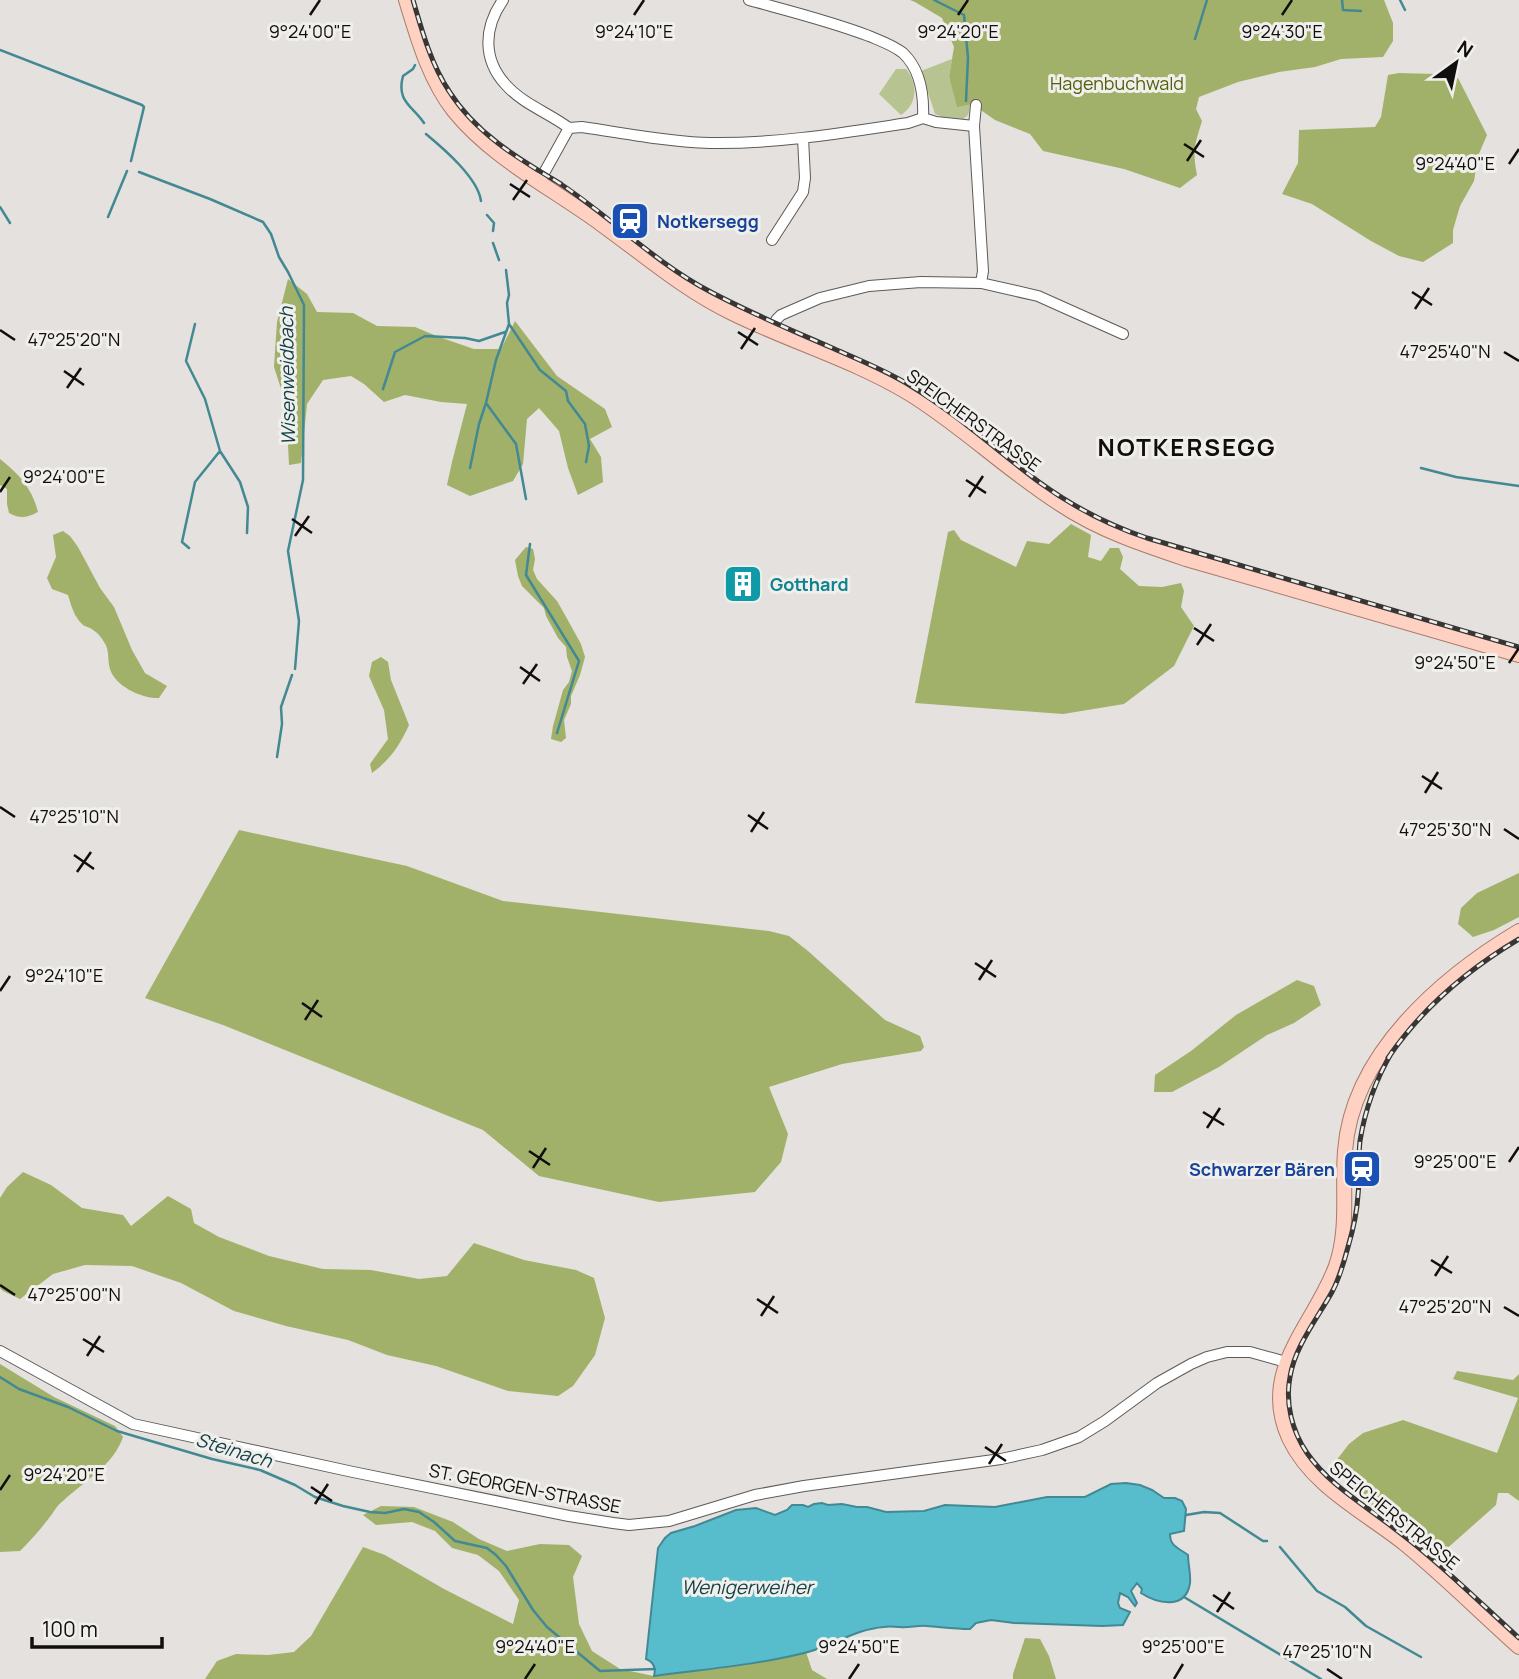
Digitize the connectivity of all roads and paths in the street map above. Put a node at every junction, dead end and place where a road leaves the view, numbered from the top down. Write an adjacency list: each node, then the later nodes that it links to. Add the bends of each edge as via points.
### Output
1 (406, 0): 11 (main road, SPEICHERSTRASSE, via 426,61 447,101 478,136)
2 (503, 0): 9 (street, via 489,28 488,48 494,66 516,94)
3 (749, 0): 5 (street)
4 (798, 0): 5 (street)
5 (795, 12): 7 (street, via 890,44 903,54 919,77)
6 (976, 105): 8 (street)
7 (923, 118): 8 (street); 10 (street)
8 (974, 126): 13 (street)
9 (569, 128): 10 (street, via 710,143); 11 (street)
10 (803, 138): 12 (street, via 803,192)
11 (539, 182): 14 (main road, SPEICHERSTRASSE, via 689,289)
12 (772, 240)
13 (981, 284): 14 (street, via 869,286 791,311); 15 (street, via 1038,296)
14 (770, 330): 16 (main road, SPEICHERSTRASSE, via 911,395 1036,488 1106,530 1186,559)
15 (1122, 334)
16 (1519, 654)
17 (1519, 931): 19 (main road, SPEICHERSTRASSE, via 1471,961 1426,1000 1368,1076 1347,1134 1339,1257)
18 (0, 1351): 19 (street, ST. GEORGEN-STRASSE, via 133,1424 629,1525 669,1521 755,1495 804,1486 1042,1450 1079,1437 1157,1383 1208,1357 1250,1352)
19 (1286, 1362): 20 (main road, SPEICHERSTRASSE, via 1281,1396 1284,1424 1310,1469 1415,1553)
20 (1519, 1647)

